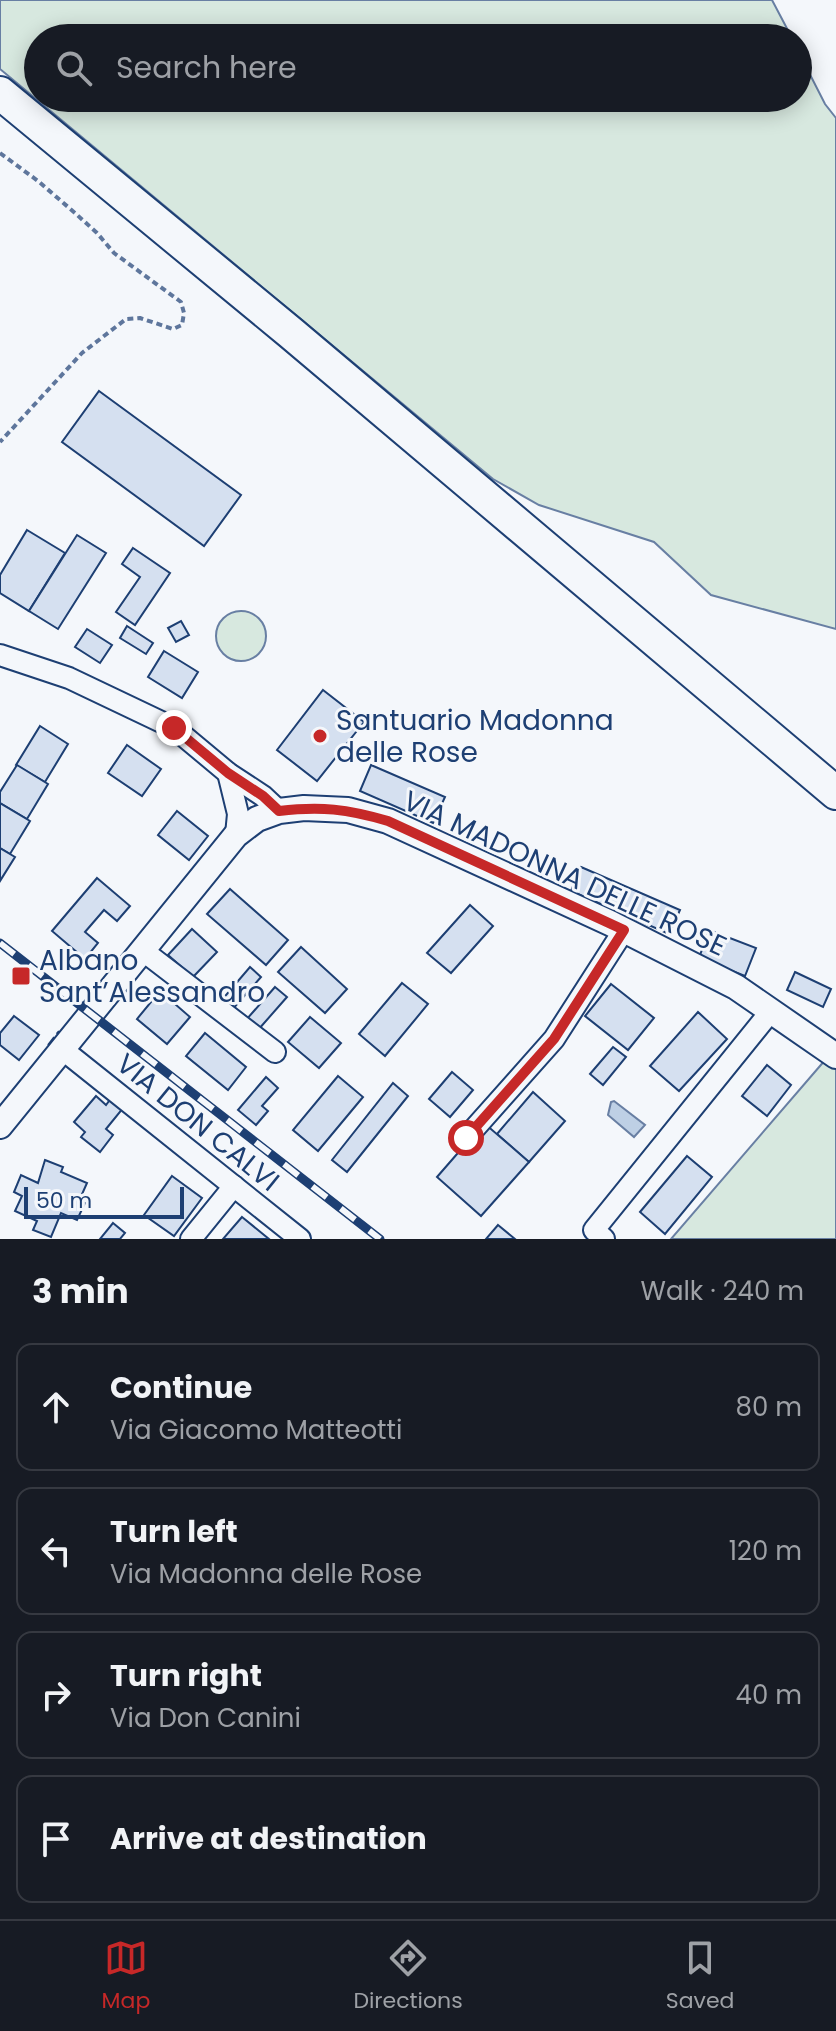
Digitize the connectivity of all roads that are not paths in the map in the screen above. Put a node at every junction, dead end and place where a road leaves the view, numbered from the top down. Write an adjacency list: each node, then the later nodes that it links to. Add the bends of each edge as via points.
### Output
1 (0, 93): 4 (highway)
2 (0, 655): 3 (street, via 69,678 174,728)
3 (228, 773): 5 (street); 6 (street, via 238,814)
4 (836, 793)
5 (279, 811): 6 (street); 7 (street, VIA MADONNA DELLE ROSE, via 348,810 388,821)
6 (236, 835): 8 (street)
7 (624, 930): 9 (street, VIA MADONNA DELLE ROSE, via 736,987); 14 (street, via 554,1039)
8 (142, 950): 10 (street); 11 (street)
9 (771, 1011): 12 (street, VIA MADONNA DELLE ROSE); 18 (street, via 594,1230)
10 (62, 1049): 13 (street); 15 (street, VIA DON CALVI)
11 (275, 1052)
12 (836, 1056)
13 (0, 1126)
14 (466, 1138)
15 (234, 1186): 16 (street); 17 (street, VIA DON CALVI)
16 (191, 1239)
17 (300, 1239)
18 (604, 1239)

